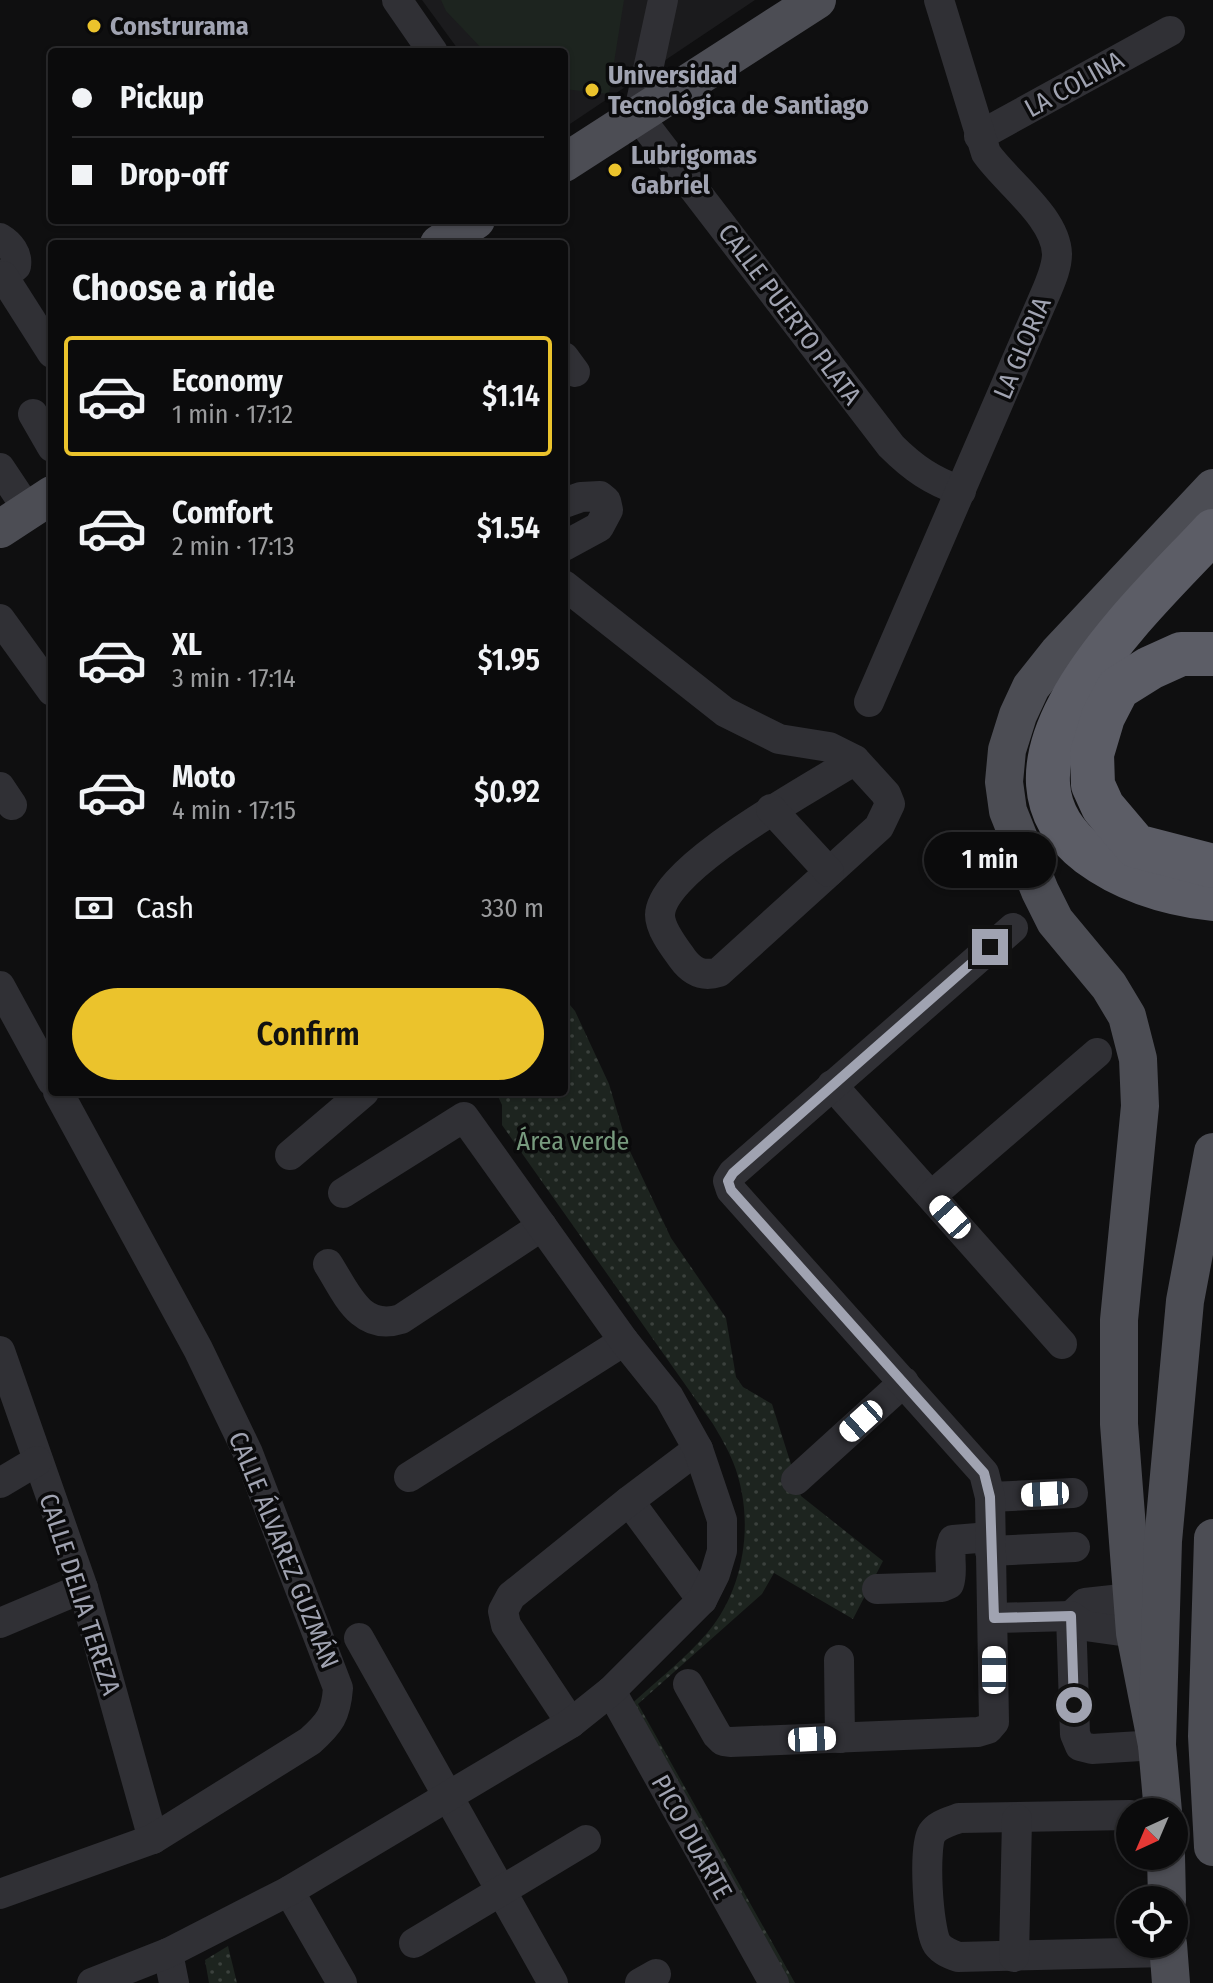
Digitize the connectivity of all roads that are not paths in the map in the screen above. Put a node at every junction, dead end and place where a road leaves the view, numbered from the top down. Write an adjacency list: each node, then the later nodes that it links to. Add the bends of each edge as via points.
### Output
1 (397, 0): 6 (street)
2 (663, 0): 7 (street)
3 (817, 0): 7 (main road)
4 (939, 0): 8 (street, LA GLORIA)
5 (1170, 31): 8 (street, LA COLINA)
6 (430, 48)
7 (638, 116): 9 (main road); 17 (street, CALLE PUERTO PLATA, via 891,446 911,467)
8 (979, 136): 17 (street, LA GLORIA, via 997,169 1040,214 1057,253 1047,290)
9 (568, 160)
10 (0, 238): 11 (street, via 17,261)
11 (2, 278): 12 (street)
12 (48, 347)
13 (33, 414): 14 (street)
14 (48, 440)
15 (0, 468): 19 (street)
16 (1213, 488): 63 (main road, via 1031,687 1007,750 1004,782 1008,811 1040,891 1055,921 1127,1016 1138,1059 1140,1106 1119,1320 1119,1424)
17 (961, 491): 26 (street, LA GLORIA)
18 (568, 502): 21 (street, via 600,496 608,510 599,527)
19 (27, 511)
20 (1207, 534): 30 (highway, via 1081,683 1053,738 1047,772 1050,806 1061,826 1103,865 1135,881)
21 (568, 544)
22 (568, 588): 27 (street, via 725,712 779,739 829,747)
23 (0, 619): 25 (street)
24 (1213, 654): 30 (highway, via 1181,654 1118,688 1092,754 1093,785 1103,807 1136,846)
25 (48, 685)
26 (869, 702)
27 (855, 760): 28 (street); 29 (street, via 890,804 879,827)
28 (771, 809): 29 (street); 29 (street, via 666,893 660,916 684,961 696,972 719,972)
29 (829, 872)
30 (1207, 882)
31 (1013, 928): 35 (street)
32 (3, 998): 34 (street)
33 (1097, 1053): 41 (street)
34 (48, 1074)
35 (832, 1085): 41 (street); 47 (street, via 728,1181)
36 (60, 1096): 77 (street, CALLE ÁLVAREZ GUZMÁN, via 198,1349 248,1453 338,1688 336,1709 310,1741)
37 (359, 1096): 39 (street)
38 (1213, 1152): 72 (main road, via 1185,1301 1175,1406 1163,1541)
39 (290, 1155)
40 (343, 1193): 42 (street, via 464,1117)
41 (931, 1196): 45 (street)
42 (542, 1226): 43 (street, via 390,1322 380,1323 357,1309); 44 (street)
43 (328, 1264)
44 (624, 1341): 48 (street, via 669,1397); 50 (street)
45 (1062, 1344)
46 (0, 1351): 49 (street, CALLE DELIA TEREZA)
47 (904, 1382): 51 (street); 54 (street, via 984,1473)
48 (698, 1449): 55 (street); 61 (street, via 722,1520 722,1551)
49 (37, 1461): 52 (street); 59 (street, CALLE DELIA TEREZA)
50 (409, 1477)
51 (796, 1480)
52 (0, 1483)
53 (1073, 1493): 54 (street)
54 (990, 1497): 57 (street)
55 (629, 1501): 61 (street); 70 (street, via 511,1596 503,1611 506,1625)
56 (1213, 1538): 79 (main road, via 1207,1736)
57 (990, 1544): 58 (street); 60 (street, via 953,1540 951,1578 942,1587); 64 (street)
58 (1075, 1547)
59 (83, 1588): 65 (street); 77 (street, CALLE DELIA TEREZA)
60 (877, 1589)
61 (702, 1600): 69 (street)
62 (1071, 1616): 63 (street, via 1085,1603); 64 (street); 72 (street, via 1075,1734 1080,1746)
63 (1133, 1616): 72 (main road)
64 (994, 1618): 71 (street, via 994,1722 988,1729)
65 (0, 1623)
66 (359, 1638): 73 (street)
67 (839, 1660): 71 (street)
68 (688, 1684): 71 (street, via 723,1741)
69 (611, 1691): 70 (street); 91 (street, PICO DUARTE)
70 (571, 1723): 73 (street)
71 (840, 1738)
72 (1157, 1745): 74 (main road)
73 (448, 1796): 80 (street); 81 (street)
74 (1162, 1798)
75 (1116, 1815): 76 (street)
76 (1017, 1819): 85 (street); 85 (street, via 959,1818 940,1825 927,1848 936,1942 958,1957)
77 (153, 1839): 82 (street, CALLE ÁLVAREZ GUZMÁN)
78 (586, 1840): 81 (street)
79 (1213, 1847)
80 (289, 1891): 84 (street); 89 (street)
81 (501, 1891): 83 (street); 90 (street)
82 (0, 1894)
83 (414, 1943)
84 (168, 1953): 87 (street); 88 (street)
85 (1014, 1957): 86 (street)
86 (1169, 1960)
87 (92, 1983)
88 (174, 1983)
89 (342, 1983)
90 (553, 1983)
91 (774, 1983)

